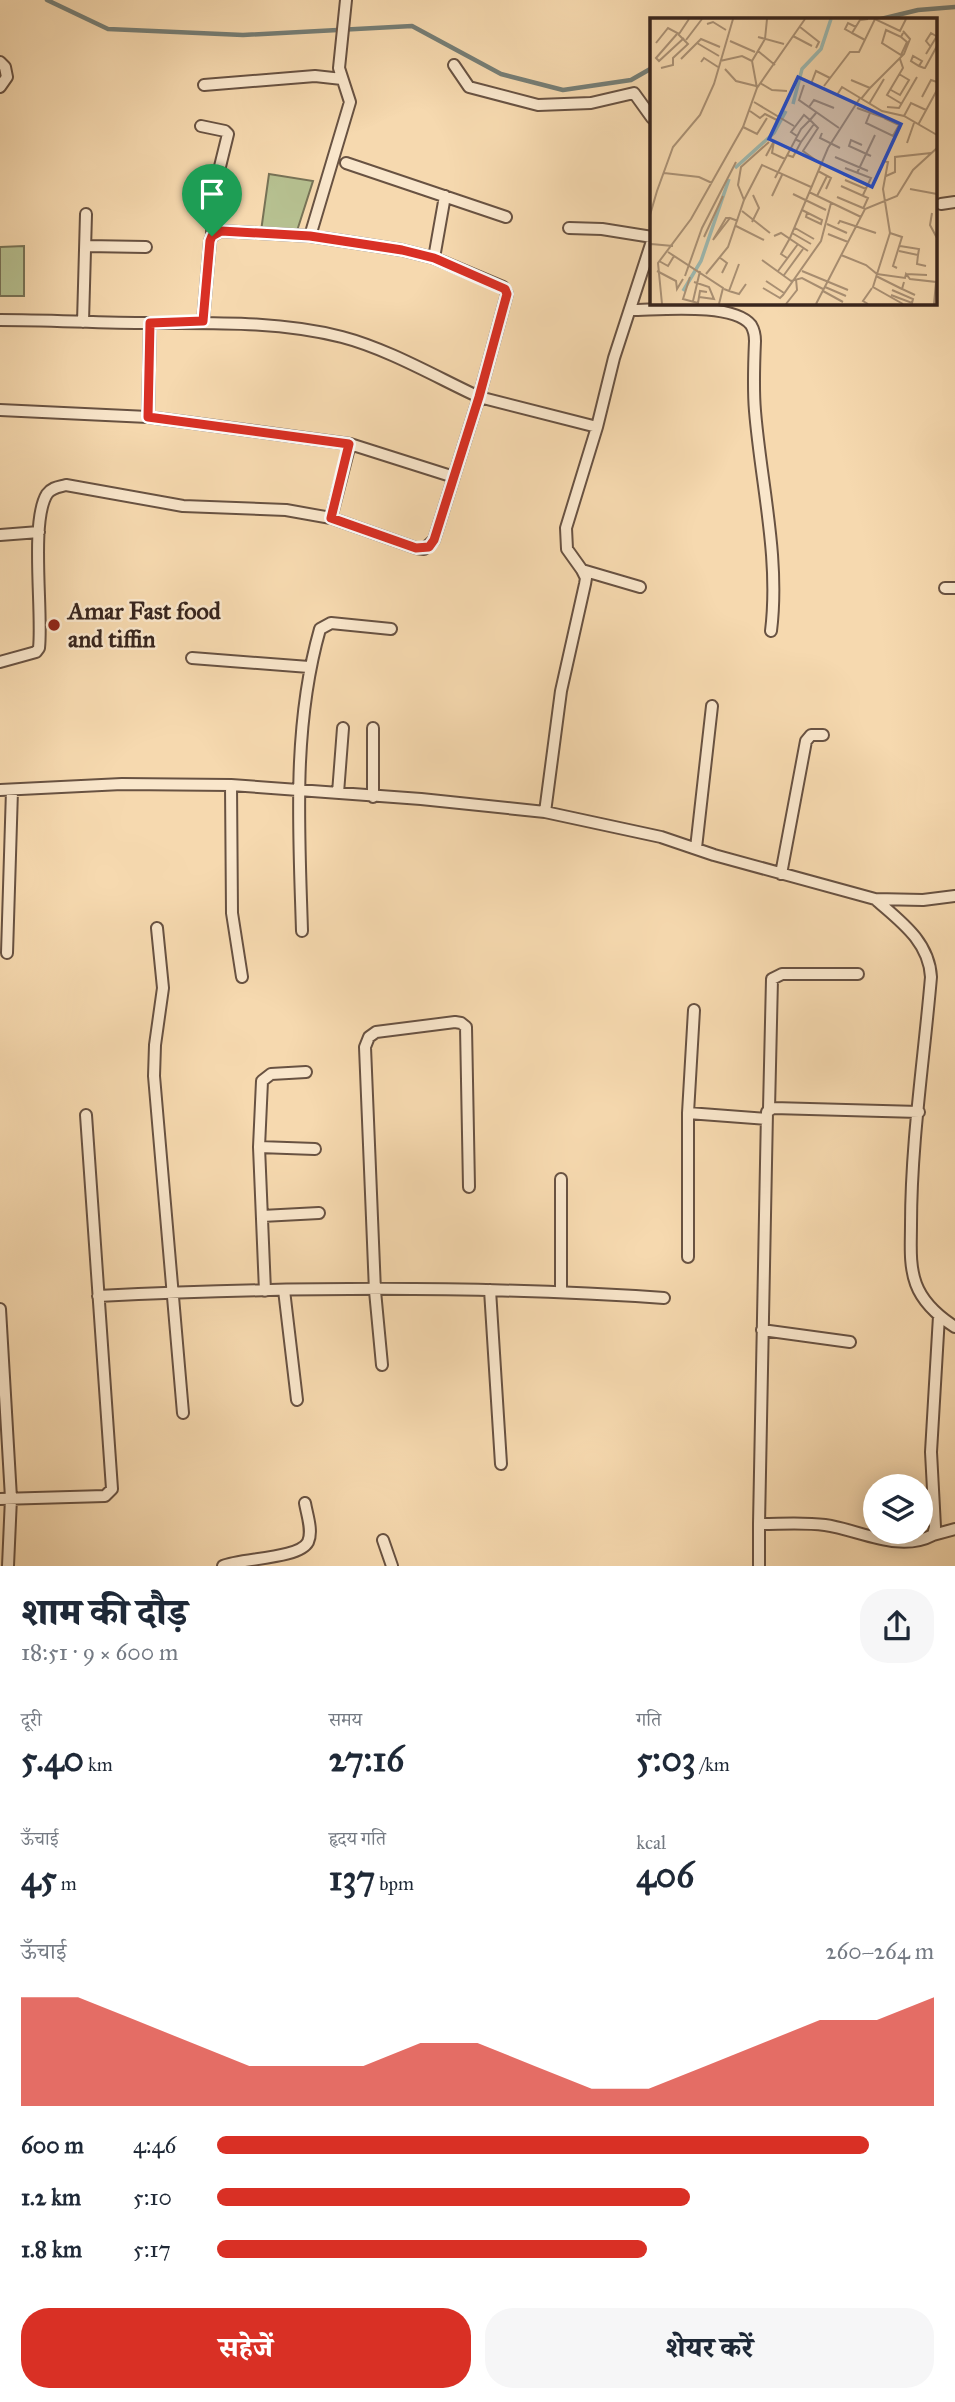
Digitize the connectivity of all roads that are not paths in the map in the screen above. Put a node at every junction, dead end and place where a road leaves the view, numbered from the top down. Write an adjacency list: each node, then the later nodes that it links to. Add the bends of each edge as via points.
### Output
1 (346, 0): 4 (street)
2 (0, 62): 6 (street, via 7,77)
3 (454, 65): 7 (street, via 469,88 538,105 590,103 634,93)
4 (340, 73): 5 (street); 17 (street, via 349,107)
5 (204, 86)
6 (0, 87)
7 (650, 115)
8 (201, 126): 16 (street, via 228,134 213,195)
9 (346, 163): 10 (street)
10 (445, 196): 14 (street); 22 (street)
11 (955, 202): 12 (street)
12 (942, 204)
13 (86, 214): 19 (street)
14 (506, 217)
15 (569, 228): 18 (street)
16 (212, 236): 17 (street, via 221,231); 25 (street)
17 (310, 236): 22 (street)
18 (650, 239)
19 (86, 246): 21 (street); 26 (street)
20 (650, 246): 23 (street)
21 (146, 247)
22 (434, 258): 28 (street, via 503,287 507,294)
23 (631, 310): 31 (street); 40 (street, via 711,310 743,318 753,330 755,411 773,569)
24 (0, 320): 26 (street)
25 (203, 321): 27 (street); 28 (street, via 345,338)
26 (83, 322): 27 (street)
27 (150, 323): 30 (street)
28 (479, 397): 31 (street); 33 (street)
29 (0, 410): 30 (street)
30 (148, 417): 32 (street)
31 (597, 427): 37 (street, via 566,528 567,549)
32 (349, 444): 33 (street); 34 (street)
33 (454, 477): 34 (street, via 434,540 424,549)
34 (331, 518): 35 (street, via 263,508 183,506 66,485 55,487 46,496)
35 (39, 532): 36 (street); 42 (street, via 39,648)
36 (0, 535)
37 (582, 570): 38 (street); 53 (street, via 585,584 561,691)
38 (640, 587)
39 (391, 629): 43 (street, via 323,625)
40 (771, 631)
41 (192, 658): 43 (street)
42 (0, 662)
43 (309, 667): 50 (street)
44 (712, 706): 54 (street)
45 (373, 728): 52 (street)
46 (343, 729): 51 (street)
47 (823, 735): 55 (street, via 811,735 806,741)
48 (231, 785): 49 (street); 50 (street); 62 (street, via 232,913)
49 (6, 790): 60 (street)
50 (298, 791): 51 (street); 59 (street)
51 (338, 793): 52 (street)
52 (373, 797): 53 (street)
53 (545, 812): 54 (street, via 616,825)
54 (696, 848): 55 (street)
55 (781, 874): 57 (street)
56 (955, 895): 57 (street)
57 (875, 899): 65 (street, via 909,929 929,958)
58 (157, 928): 81 (street, via 163,996 154,1076)
59 (302, 931)
60 (7, 953)
61 (858, 974): 67 (street, via 782,974 772,979)
62 (242, 977)
63 (694, 1010): 66 (street)
64 (306, 1072): 69 (street, via 271,1074 264,1079)
65 (919, 1112): 67 (street); 85 (street, via 911,1255 922,1297)
66 (688, 1113): 67 (street); 75 (street)
67 (768, 1114): 87 (street)
68 (86, 1115): 82 (street)
69 (259, 1147): 70 (street); 74 (street)
70 (315, 1149)
71 (561, 1178): 80 (street)
72 (469, 1187): 77 (street, via 466,1027 455,1022 376,1032 365,1047)
73 (319, 1213): 74 (street)
74 (262, 1216): 79 (street)
75 (688, 1258)
76 (284, 1290): 77 (street); 79 (street); 90 (street)
77 (375, 1290): 78 (street); 89 (street)
78 (490, 1290): 80 (street); 92 (street)
79 (265, 1291): 81 (street)
80 (561, 1291): 83 (street)
81 (173, 1293): 82 (street); 91 (street)
82 (98, 1296): 95 (street, via 111,1491 105,1496)
83 (664, 1298)
84 (0, 1309): 95 (street)
85 (939, 1316): 86 (street); 93 (street)
86 (955, 1326)
87 (762, 1330): 88 (street); 97 (street)
88 (850, 1342)
89 (382, 1365)
90 (297, 1400)
91 (183, 1413)
92 (501, 1464)
93 (932, 1474)
94 (933, 1490): 100 (street)
95 (5, 1499): 102 (street)
96 (306, 1503): 103 (street, via 310,1533 303,1548)
97 (759, 1524): 99 (street, via 820,1524); 105 (street)
98 (955, 1529): 100 (street)
99 (863, 1534)
100 (933, 1535)
101 (383, 1540): 104 (street)
102 (8, 1566)
103 (223, 1566)
104 (392, 1566)
105 (759, 1566)

